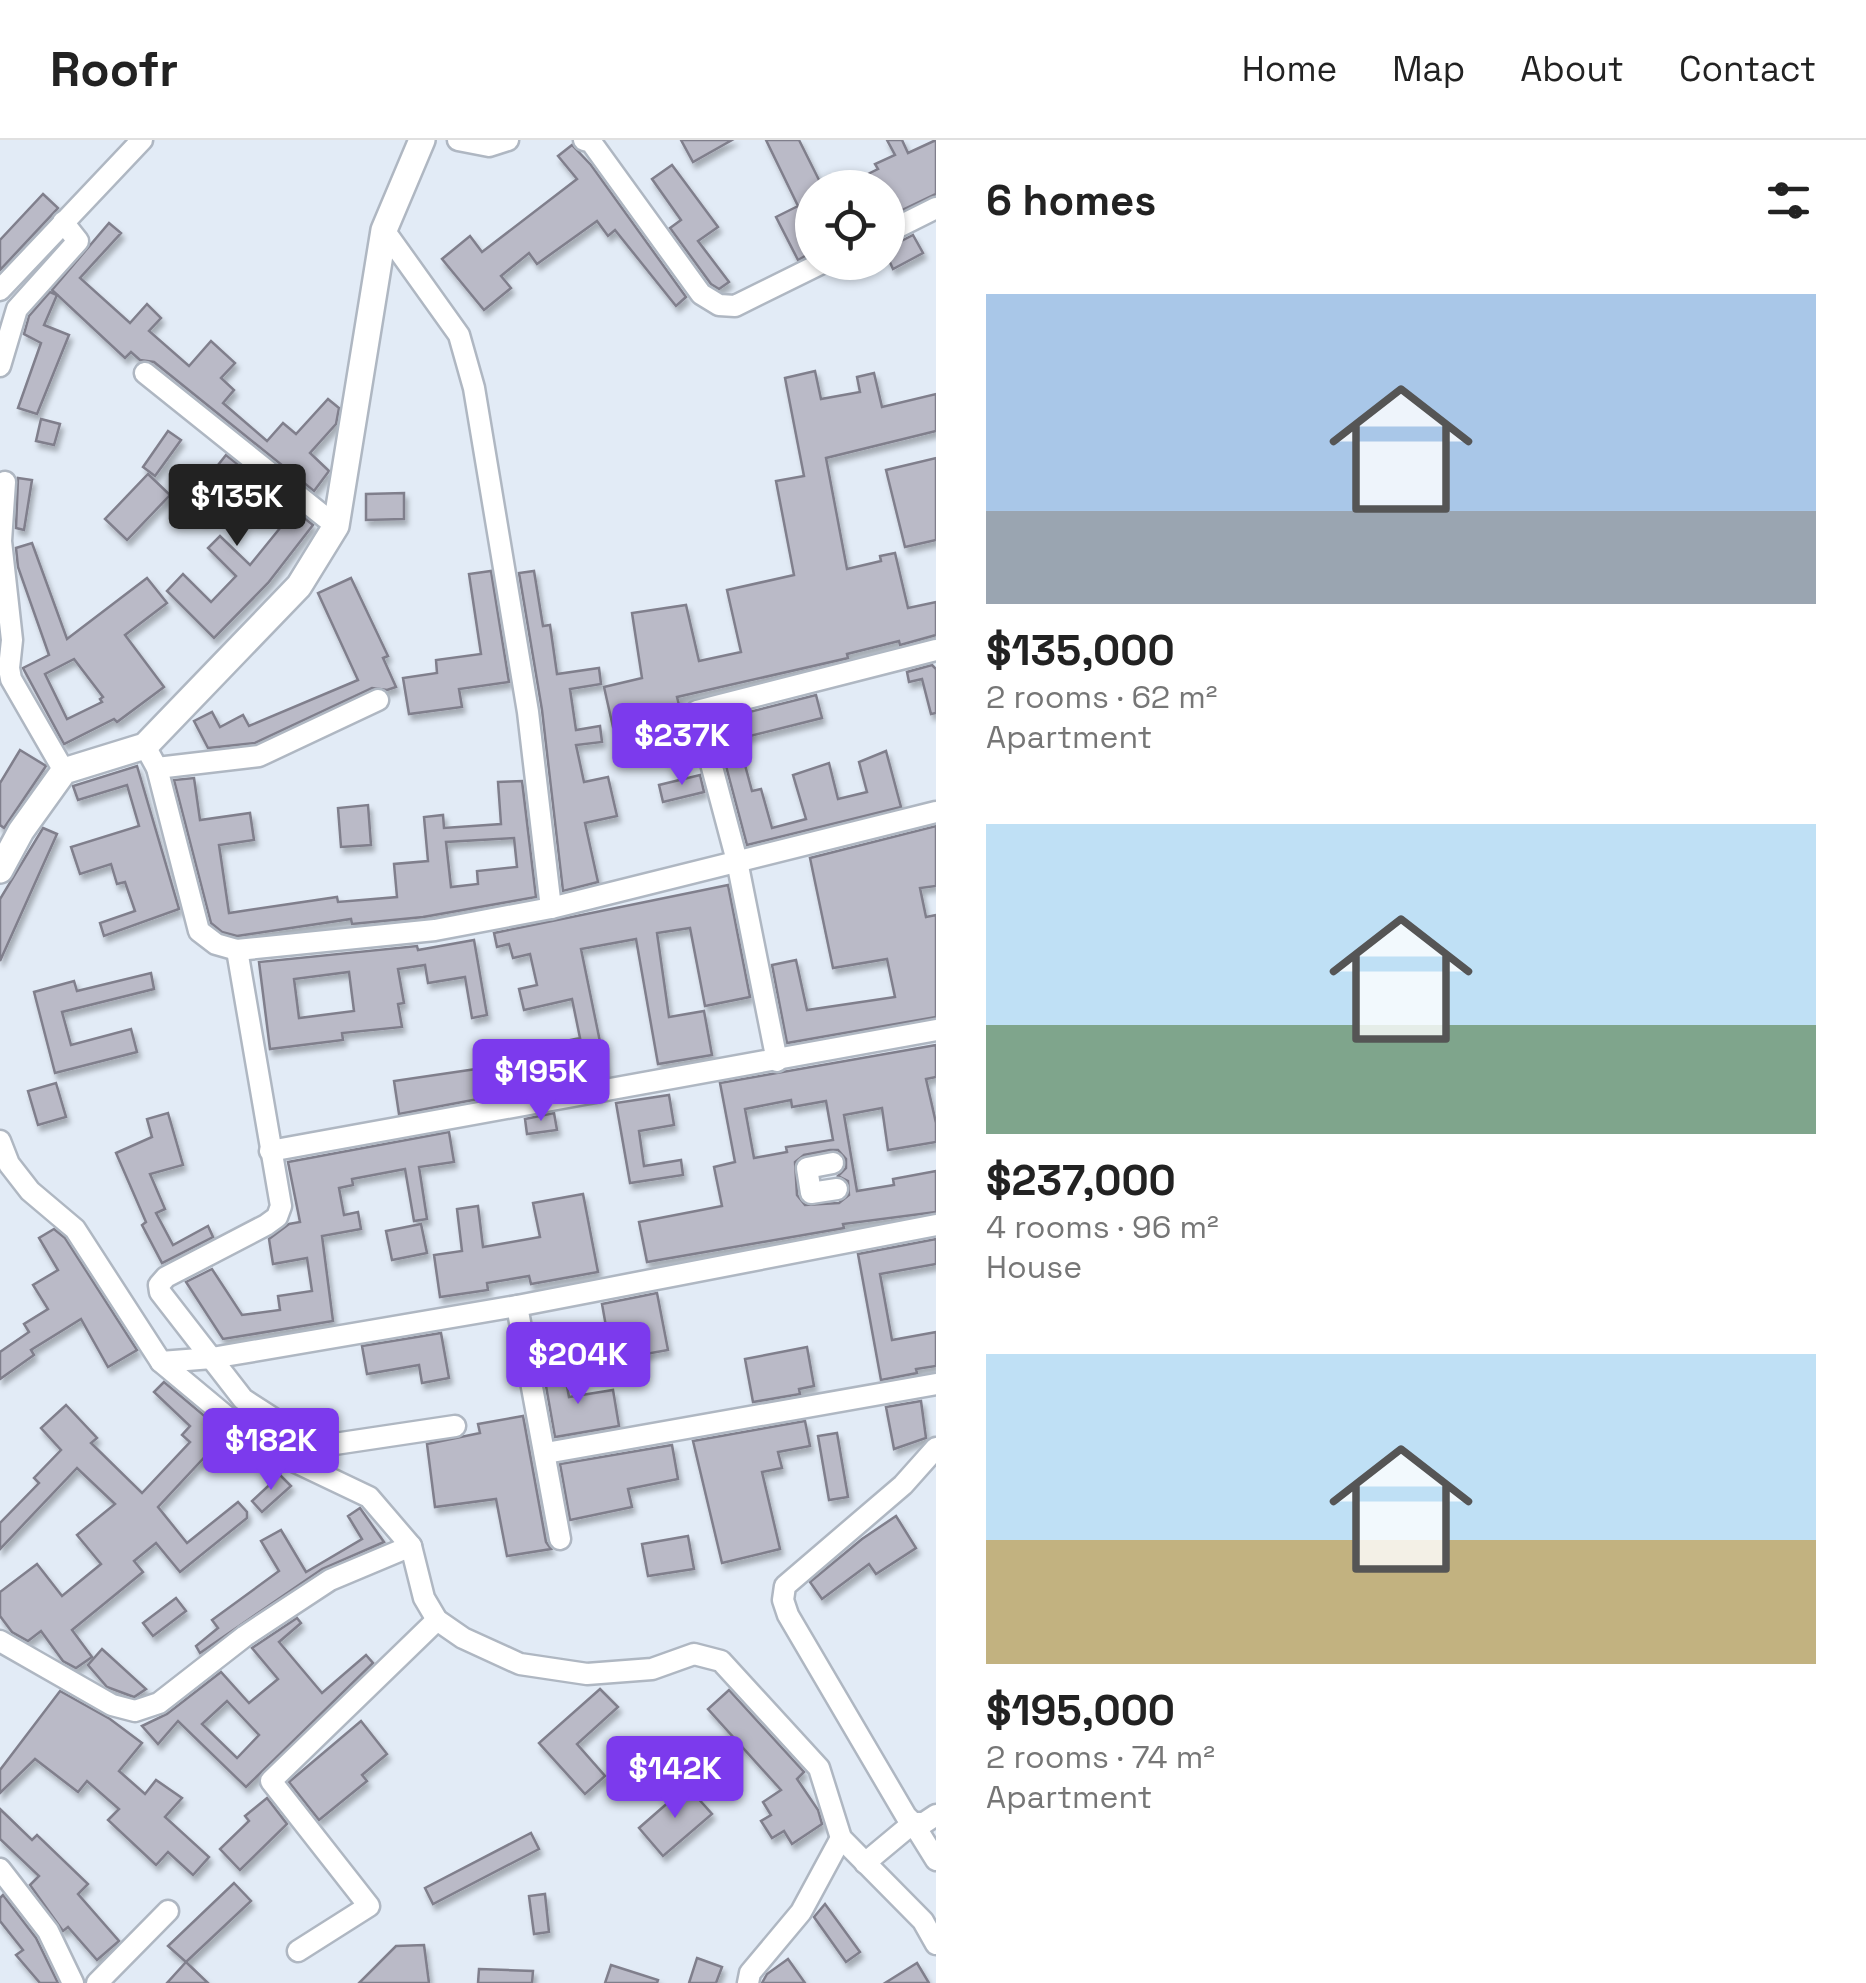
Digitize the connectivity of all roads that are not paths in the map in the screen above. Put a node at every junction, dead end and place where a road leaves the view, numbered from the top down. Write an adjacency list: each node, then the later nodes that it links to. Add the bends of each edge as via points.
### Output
1 (142, 140): 7 (street)
2 (422, 140): 9 (street)
3 (458, 140): 4 (street, via 489,146)
4 (508, 140)
5 (584, 140): 10 (street, via 701,294 718,305 734,306)
6 (936, 208): 8 (street)
7 (64, 222): 11 (street); 12 (street, via 78,241 17,308)
8 (905, 224)
9 (384, 230): 15 (street); 23 (street, via 460,335 474,388 528,712)
10 (795, 276)
11 (0, 290)
12 (0, 366)
13 (145, 373): 15 (street)
14 (5, 482): 19 (street, via 8,668)
15 (336, 526): 18 (street, via 299,586)
16 (936, 650): 21 (street, via 697,710)
17 (378, 700): 18 (street, via 259,756)
18 (151, 757): 19 (street); 24 (street, via 199,931)
19 (64, 771): 22 (street)
20 (936, 812): 21 (street)
21 (737, 862): 23 (street); 26 (street)
22 (0, 870)
23 (551, 908): 24 (street, via 435,930)
24 (238, 950): 28 (street)
25 (936, 1030): 26 (street)
26 (777, 1061): 28 (street)
27 (0, 1141): 34 (street, via 30,1191 76,1229)
28 (270, 1151): 33 (street, via 281,1206 276,1217 159,1285)
29 (834, 1163): 30 (street, via 807,1168 812,1193)
30 (838, 1189)
31 (936, 1226): 32 (street)
32 (516, 1306): 33 (street); 38 (street)
33 (212, 1358): 34 (street); 36 (street, via 243,1399 302,1437 328,1445)
34 (161, 1362): 40 (street, via 244,1432 368,1496)
35 (936, 1384): 38 (street)
36 (455, 1426)
37 (936, 1448): 44 (street, via 904,1485 785,1586 784,1600)
38 (546, 1453): 39 (street)
39 (560, 1540)
40 (410, 1546): 41 (street); 42 (street, via 330,1580 159,1703 135,1711 112,1705)
41 (437, 1620): 45 (street, via 463,1638 537,1667 587,1674 652,1669 694,1654 721,1661 820,1768); 51 (street, via 272,1781 369,1906)
42 (0, 1641)
43 (936, 1815): 44 (street)
44 (913, 1823): 46 (street); 47 (street)
45 (841, 1838): 47 (street); 54 (street, via 801,1912)
46 (936, 1860)
47 (865, 1863): 50 (street, via 923,1921)
48 (0, 1869): 52 (street, via 48,1931)
49 (168, 1911): 53 (street)
50 (936, 1944)
51 (298, 1950)
52 (73, 1983)
53 (96, 1983)
54 (748, 1983)

